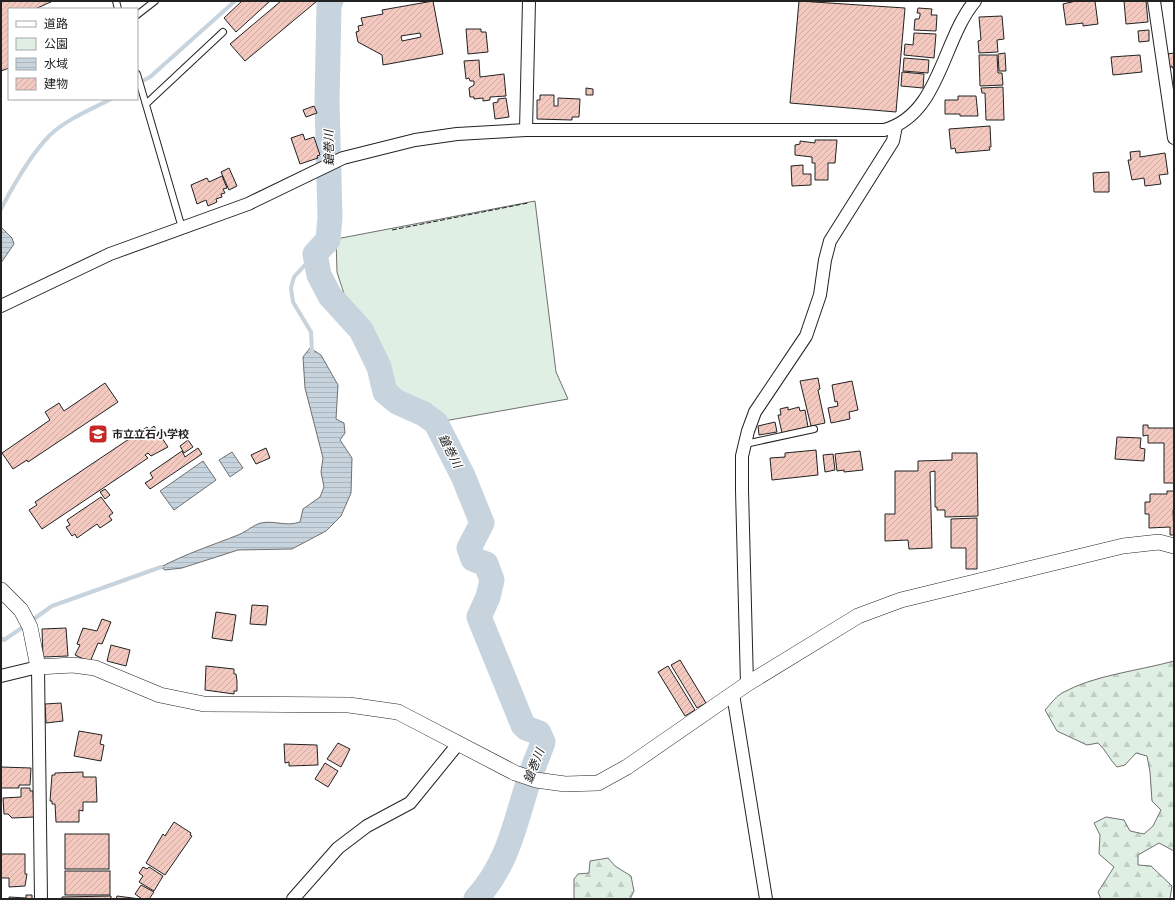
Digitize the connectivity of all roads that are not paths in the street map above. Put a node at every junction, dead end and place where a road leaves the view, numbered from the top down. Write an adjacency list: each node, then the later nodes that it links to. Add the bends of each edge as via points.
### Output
1 (155, 1): 5 (lane)
2 (529, 1): 11 (street)
3 (975, 1): 10 (street, via 957,31 938,77 913,115)
4 (1154, 1): 8 (street)
5 (138, 14)
6 (224, 32): 9 (lane)
7 (138, 77): 9 (lane)
8 (1170, 77): 12 (street)
9 (146, 104): 13 (lane)
10 (896, 126): 11 (street, via 884,130); 16 (street, via 893,141 830,241 820,295 806,336 756,412)
11 (526, 130): 13 (street, via 457,134 343,158 248,204)
12 (1174, 138)
13 (182, 228): 14 (street, via 110,254)
14 (1, 306)
15 (814, 429): 16 (lane)
16 (745, 444): 21 (street, via 742,456 742,490)
17 (1174, 546): 21 (street, via 1159,542 1123,546 901,600 858,616)
18 (1, 590): 19 (street, via 21,610 30,627)
19 (38, 667): 20 (street); 23 (street, via 73,665 95,668 160,695 204,704 349,705 398,712); 24 (street)
20 (1, 676)
21 (747, 684): 22 (street)
22 (733, 694): 23 (street, via 627,767 598,782 565,784 536,780 515,773); 26 (street)
23 (458, 744): 25 (street, via 410,803 367,826 338,848)
24 (41, 899)
25 (293, 899)
26 (766, 899)

